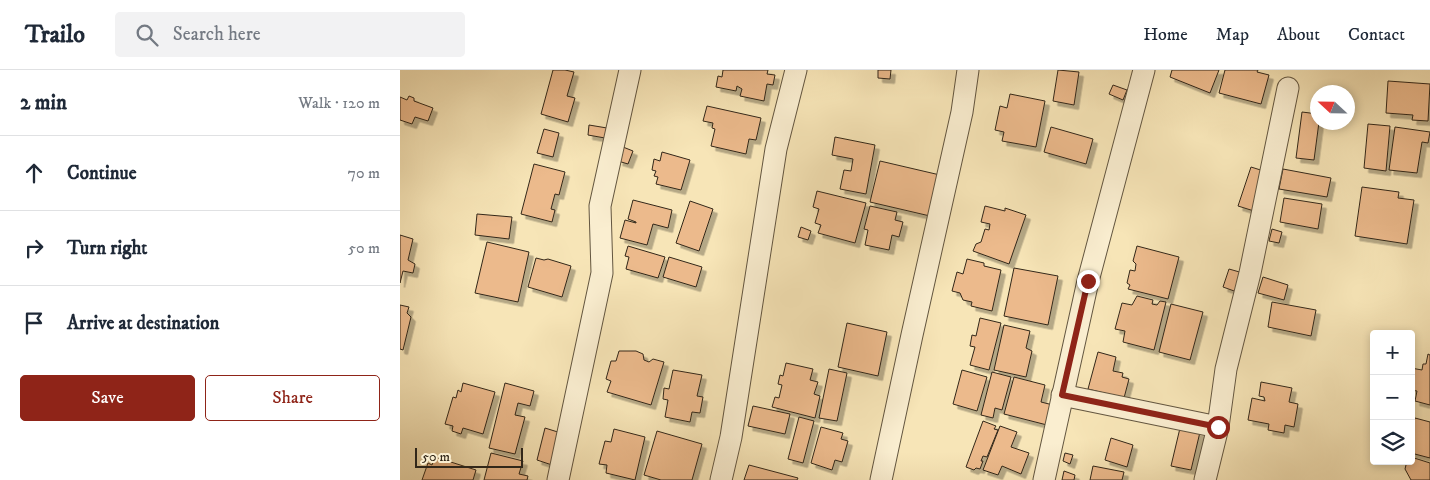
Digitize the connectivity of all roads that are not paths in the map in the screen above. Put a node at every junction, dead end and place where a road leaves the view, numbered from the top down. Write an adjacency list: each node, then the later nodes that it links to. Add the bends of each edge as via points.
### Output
1 (630, 70): 8 (street, via 600,206 602,273)
2 (796, 70): 9 (street, via 776,149 731,437)
3 (968, 70): 10 (street, via 962,112)
4 (1144, 70): 6 (street, via 1088,281)
5 (1288, 88): 7 (street, via 1250,273 1226,369)
6 (1062, 395): 7 (street); 11 (street)
7 (1218, 427): 12 (street)
8 (558, 480)
9 (721, 480)
10 (881, 480)
11 (1044, 480)
12 (1205, 480)

